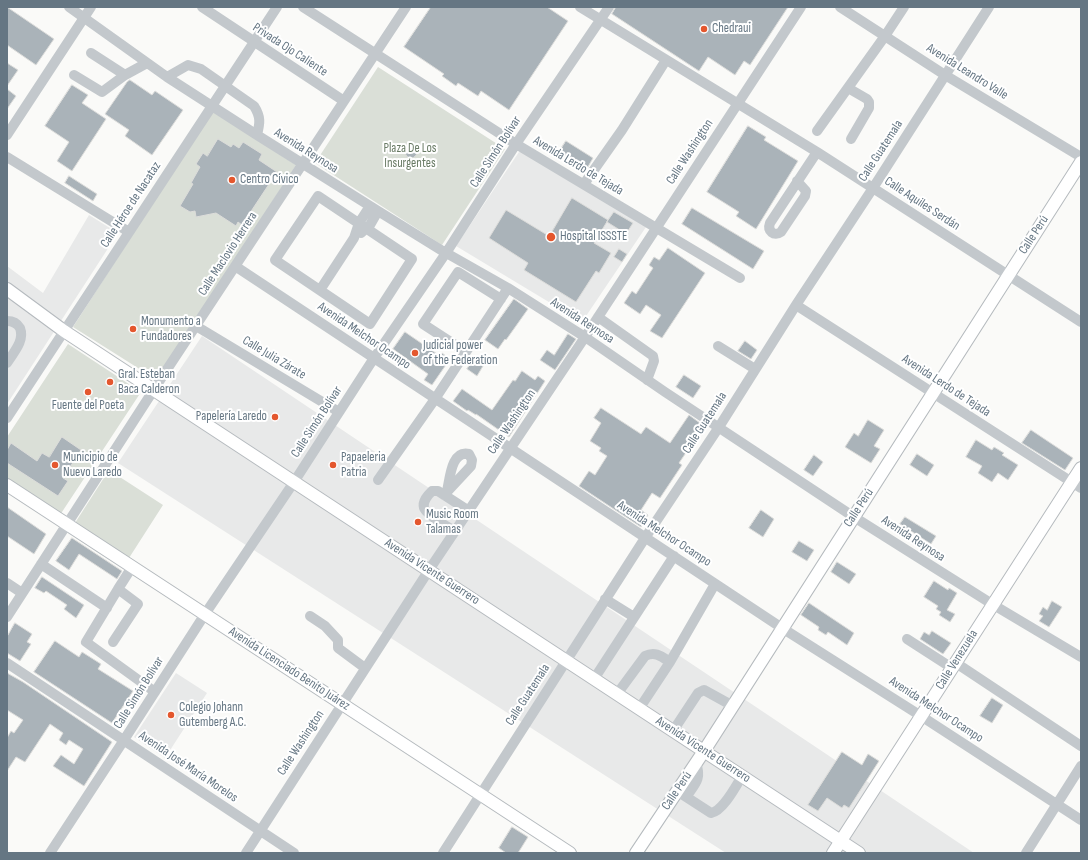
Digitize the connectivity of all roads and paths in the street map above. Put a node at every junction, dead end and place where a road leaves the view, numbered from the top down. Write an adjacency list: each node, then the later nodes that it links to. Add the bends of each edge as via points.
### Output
1 (69, 7): 13 (street, Avenida Reynosa)
2 (91, 7): 13 (street)
3 (202, 7): 16 (street, Privada Ojo Caliente)
4 (277, 7): 16 (street, Calle Héroe de Nacataz)
5 (303, 7): 18 (street, Avenida Lerdo de Tejada)
6 (406, 7): 18 (street, Calle Maclovio Herrera)
7 (580, 7): 14 (street, Calle Aquiles Serdán)
8 (609, 7): 14 (street, Calle Simón Bolívar)
9 (801, 7): 28 (street, Calle Washington)
10 (840, 7): 15 (street, Avenida Leandro Valle)
11 (904, 7): 15 (street)
12 (989, 7): 21 (street, Calle Guatemala)
13 (84, 18): 20 (street, Avenida Reynosa); 31 (street)
14 (600, 20): 19 (street, Calle Aquiles Serdán); 34 (street, Calle Simón Bolívar)
15 (885, 36): 21 (street, Avenida Leandro Valle); 26 (street)
16 (254, 41): 25 (street, Calle Héroe de Nacataz); 27 (street, Privada Ojo Caliente)
17 (91, 53): 23 (street)
18 (375, 53): 27 (street, Calle Maclovio Herrera); 34 (street, Avenida Lerdo de Tejada)
19 (666, 60): 28 (street, Calle Aquiles Serdán); 41 (street)
20 (147, 63): 23 (street); 24 (street, Avenida Reynosa)
21 (945, 74): 36 (street, Avenida Leandro Valle); 42 (street, Calle Guatemala)
22 (74, 75): 23 (street, via 102,92)
23 (125, 75)
24 (167, 77): 25 (street, via 188,65 200,69); 29 (street, Avenida Reynosa)
25 (225, 86): 29 (street, Calle Héroe de Nacataz); 32 (street, via 254,106 259,113)
26 (848, 88): 30 (street); 33 (street, via 869,102 869,108)
27 (344, 101): 39 (street, Calle Maclovio Herrera)
28 (737, 104): 35 (street, Calle Aquiles Serdán); 45 (street, Calle Washington)
29 (212, 105): 32 (street, Avenida Reynosa); 46 (street, Calle Héroe de Nacataz)
30 (817, 131)
31 (7, 135)
32 (257, 135): 39 (street, Avenida Reynosa)
33 (851, 139)
34 (516, 144): 41 (street, Avenida Lerdo de Tejada); 47 (street, Calle Simón Bolívar)
35 (817, 152): 40 (street); 42 (street, Calle Aquiles Serdán)
36 (1081, 156)
37 (7, 157): 46 (street)
38 (1081, 162): 49 (main road, Calle Perú)
39 (302, 164): 43 (street, Avenida Reynosa); 48 (street, Calle Maclovio Herrera)
40 (797, 181): 40 (street, via 770,223 769,231 775,235 781,232 805,196 806,191)
41 (584, 184): 45 (street, Avenida Lerdo de Tejada)
42 (873, 188): 49 (street, Calle Aquiles Serdán); 55 (street, Calle Guatemala)
43 (374, 209): 44 (street); 47 (street, Avenida Reynosa)
44 (362, 226): 53 (street); 53 (street, via 318,196 275,260); 53 (street, via 412,259 370,324)
45 (656, 228): 50 (street, Avenida Lerdo de Tejada); 56 (street, Calle Washington)
46 (129, 232): 60 (street, Calle Héroe de Nacataz)
47 (446, 253): 51 (street, Avenida Reynosa); 64 (street, Calle Simón Bolívar)
48 (235, 266): 59 (street, Calle Maclovio Herrera); 64 (street, Avenida Melchor Ocampo)
49 (1008, 275): 58 (street, Calle Aquiles Serdán); 69 (main road, Calle Perú)
50 (740, 278)
51 (508, 288): 54 (street); 61 (street, Avenida Reynosa)
52 (7, 289): 60 (main road, Avenida Vicente Guerrero)
53 (320, 290)
54 (501, 299): 63 (street); 63 (street, via 458,272 423,324)
55 (796, 305): 66 (street, Calle Guatemala); 69 (street, Avenida Lerdo de Tejada)
56 (598, 317): 61 (street, Calle Washington); 67 (street, via 653,356 654,361)
57 (7, 321): 65 (street, via 18,325 22,333 20,342)
58 (1081, 322)
59 (196, 326): 68 (street, Calle Maclovio Herrera); 71 (street, Calle Julia Zárate)
60 (64, 331): 68 (main road, Avenida Vicente Guerrero); 72 (street, Calle Héroe de Nacataz)
61 (585, 337): 67 (street, Avenida Reynosa); 74 (street, Calle Washington)
62 (718, 346): 66 (street)
63 (466, 352): 70 (street)
64 (374, 358): 70 (street, Avenida Melchor Ocampo); 71 (street, Calle Simón Bolívar)
65 (7, 363)
66 (755, 369): 73 (street, Calle Guatemala)
67 (647, 380): 73 (street, Avenida Reynosa)
68 (154, 390): 77 (main road, Avenida Vicente Guerrero); 82 (street, Calle Maclovio Herrera)
69 (933, 393): 78 (street, Avenida Lerdo de Tejada); 81 (main road, Calle Perú)
70 (435, 398): 74 (street, Avenida Melchor Ocampo); 76 (street)
71 (339, 412): 77 (street, Calle Simón Bolívar)
72 (7, 418)
73 (719, 427): 81 (street, Avenida Reynosa); 84 (street, Calle Guatemala)
74 (510, 448): 80 (street, Calle Washington); 84 (street, Avenida Melchor Ocampo)
75 (1081, 468): 78 (main road, Calle Venezuela)
76 (378, 480)
77 (294, 482): 88 (main road, Avenida Vicente Guerrero); 96 (street, Calle Simón Bolívar)
78 (1076, 485): 94 (main road, Calle Venezuela)
79 (7, 486): 82 (main road, Avenida Licenciado Benito Juárez)
80 (469, 511): 83 (street, Calle Washington); 83 (street, via 446,493 432,491 426,498 424,509)
81 (854, 517): 94 (street, Avenida Reynosa); 100 (main road, Calle Perú)
82 (66, 524): 86 (street, Calle Maclovio Herrera); 87 (main road, Avenida Licenciado Benito Juárez)
83 (455, 531): 88 (street, Calle Washington)
84 (645, 538): 85 (street, Avenida Melchor Ocampo); 93 (street, Calle Guatemala)
85 (674, 556): 90 (street, Avenida Melchor Ocampo); 99 (street)
86 (41, 564): 92 (street, Calle Maclovio Herrera); 95 (street)
87 (132, 567): 91 (street); 96 (main road, Avenida Licenciado Benito Juárez)
88 (429, 570): 104 (main road, Avenida Vicente Guerrero); 108 (street, Calle Washington)
89 (7, 583): 92 (street)
90 (715, 584): 100 (street, Avenida Melchor Ocampo); 105 (street)
91 (118, 589): 95 (street); 102 (street, via 138,604)
92 (22, 593): 97 (street, Calle Maclovio Herrera)
93 (605, 599): 99 (street); 104 (street, Calle Guatemala)
94 (992, 604): 103 (street, Avenida Reynosa); 107 (main road, Calle Venezuela)
95 (107, 608): 110 (street, via 86,642)
96 (204, 614): 110 (street, Calle Simón Bolívar); 112 (main road, Avenida Licenciado Benito Juárez)
97 (7, 616)
98 (310, 616): 108 (street, via 325,626 338,640 338,648)
99 (634, 617): 109 (street)
100 (782, 628): 113 (main road, Calle Perú); 115 (street, Avenida Melchor Ocampo)
101 (907, 639): 107 (street)
102 (113, 642)
103 (1081, 657)
104 (566, 660): 109 (main road, Avenida Vicente Guerrero); 122 (street, Calle Guatemala)
105 (670, 662): 111 (street, via 656,654 650,653 645,656); 114 (street)
106 (7, 663): 117 (street, Avenida José María Morelos)
107 (954, 665): 115 (main road, Calle Venezuela); 118 (street)
108 (366, 668): 112 (street, Calle Washington)
109 (594, 679): 111 (main road, Avenida Vicente Guerrero)
110 (155, 692): 117 (street, Calle Simón Bolívar)
111 (617, 694): 114 (main road, Avenida Vicente Guerrero)
112 (342, 704): 122 (main road, Avenida Licenciado Benito Juárez); 126 (street, Calle Washington)
113 (733, 706): 116 (street, via 704,690 698,693); 119 (main road, Calle Perú)
114 (639, 709): 116 (main road, Avenida Vicente Guerrero)
115 (922, 716): 124 (street, Avenida Melchor Ocampo); 127 (main road, Calle Venezuela)
116 (673, 730): 119 (main road, Avenida Vicente Guerrero)
117 (124, 740): 126 (street, Avenida José María Morelos); 128 (street, Calle Simón Bolívar)
118 (1081, 746)
119 (704, 751): 121 (main road, Avenida Vicente Guerrero); 123 (main road, Calle Perú)
120 (1081, 766): 124 (street)
121 (742, 776): 123 (street, via 715,812 711,813); 127 (main road, Avenida Vicente Guerrero)
122 (480, 794): 131 (street, Calle Guatemala); 132 (main road, Avenida Licenciado Benito Juárez)
123 (682, 794): 133 (main road, Calle Perú)
124 (1057, 804): 125 (street, Avenida Melchor Ocampo); 136 (street)
125 (1081, 820)
126 (260, 831): 129 (street, Calle Washington); 130 (street, Avenida José María Morelos)
127 (841, 841): 134 (main road, Calle Venezuela); 135 (main road, Avenida Vicente Guerrero)
128 (50, 853)
129 (246, 853)
130 (294, 853)
131 (443, 853)
132 (570, 853)
133 (636, 853)
134 (833, 853)
135 (859, 853)
136 (1026, 853)

